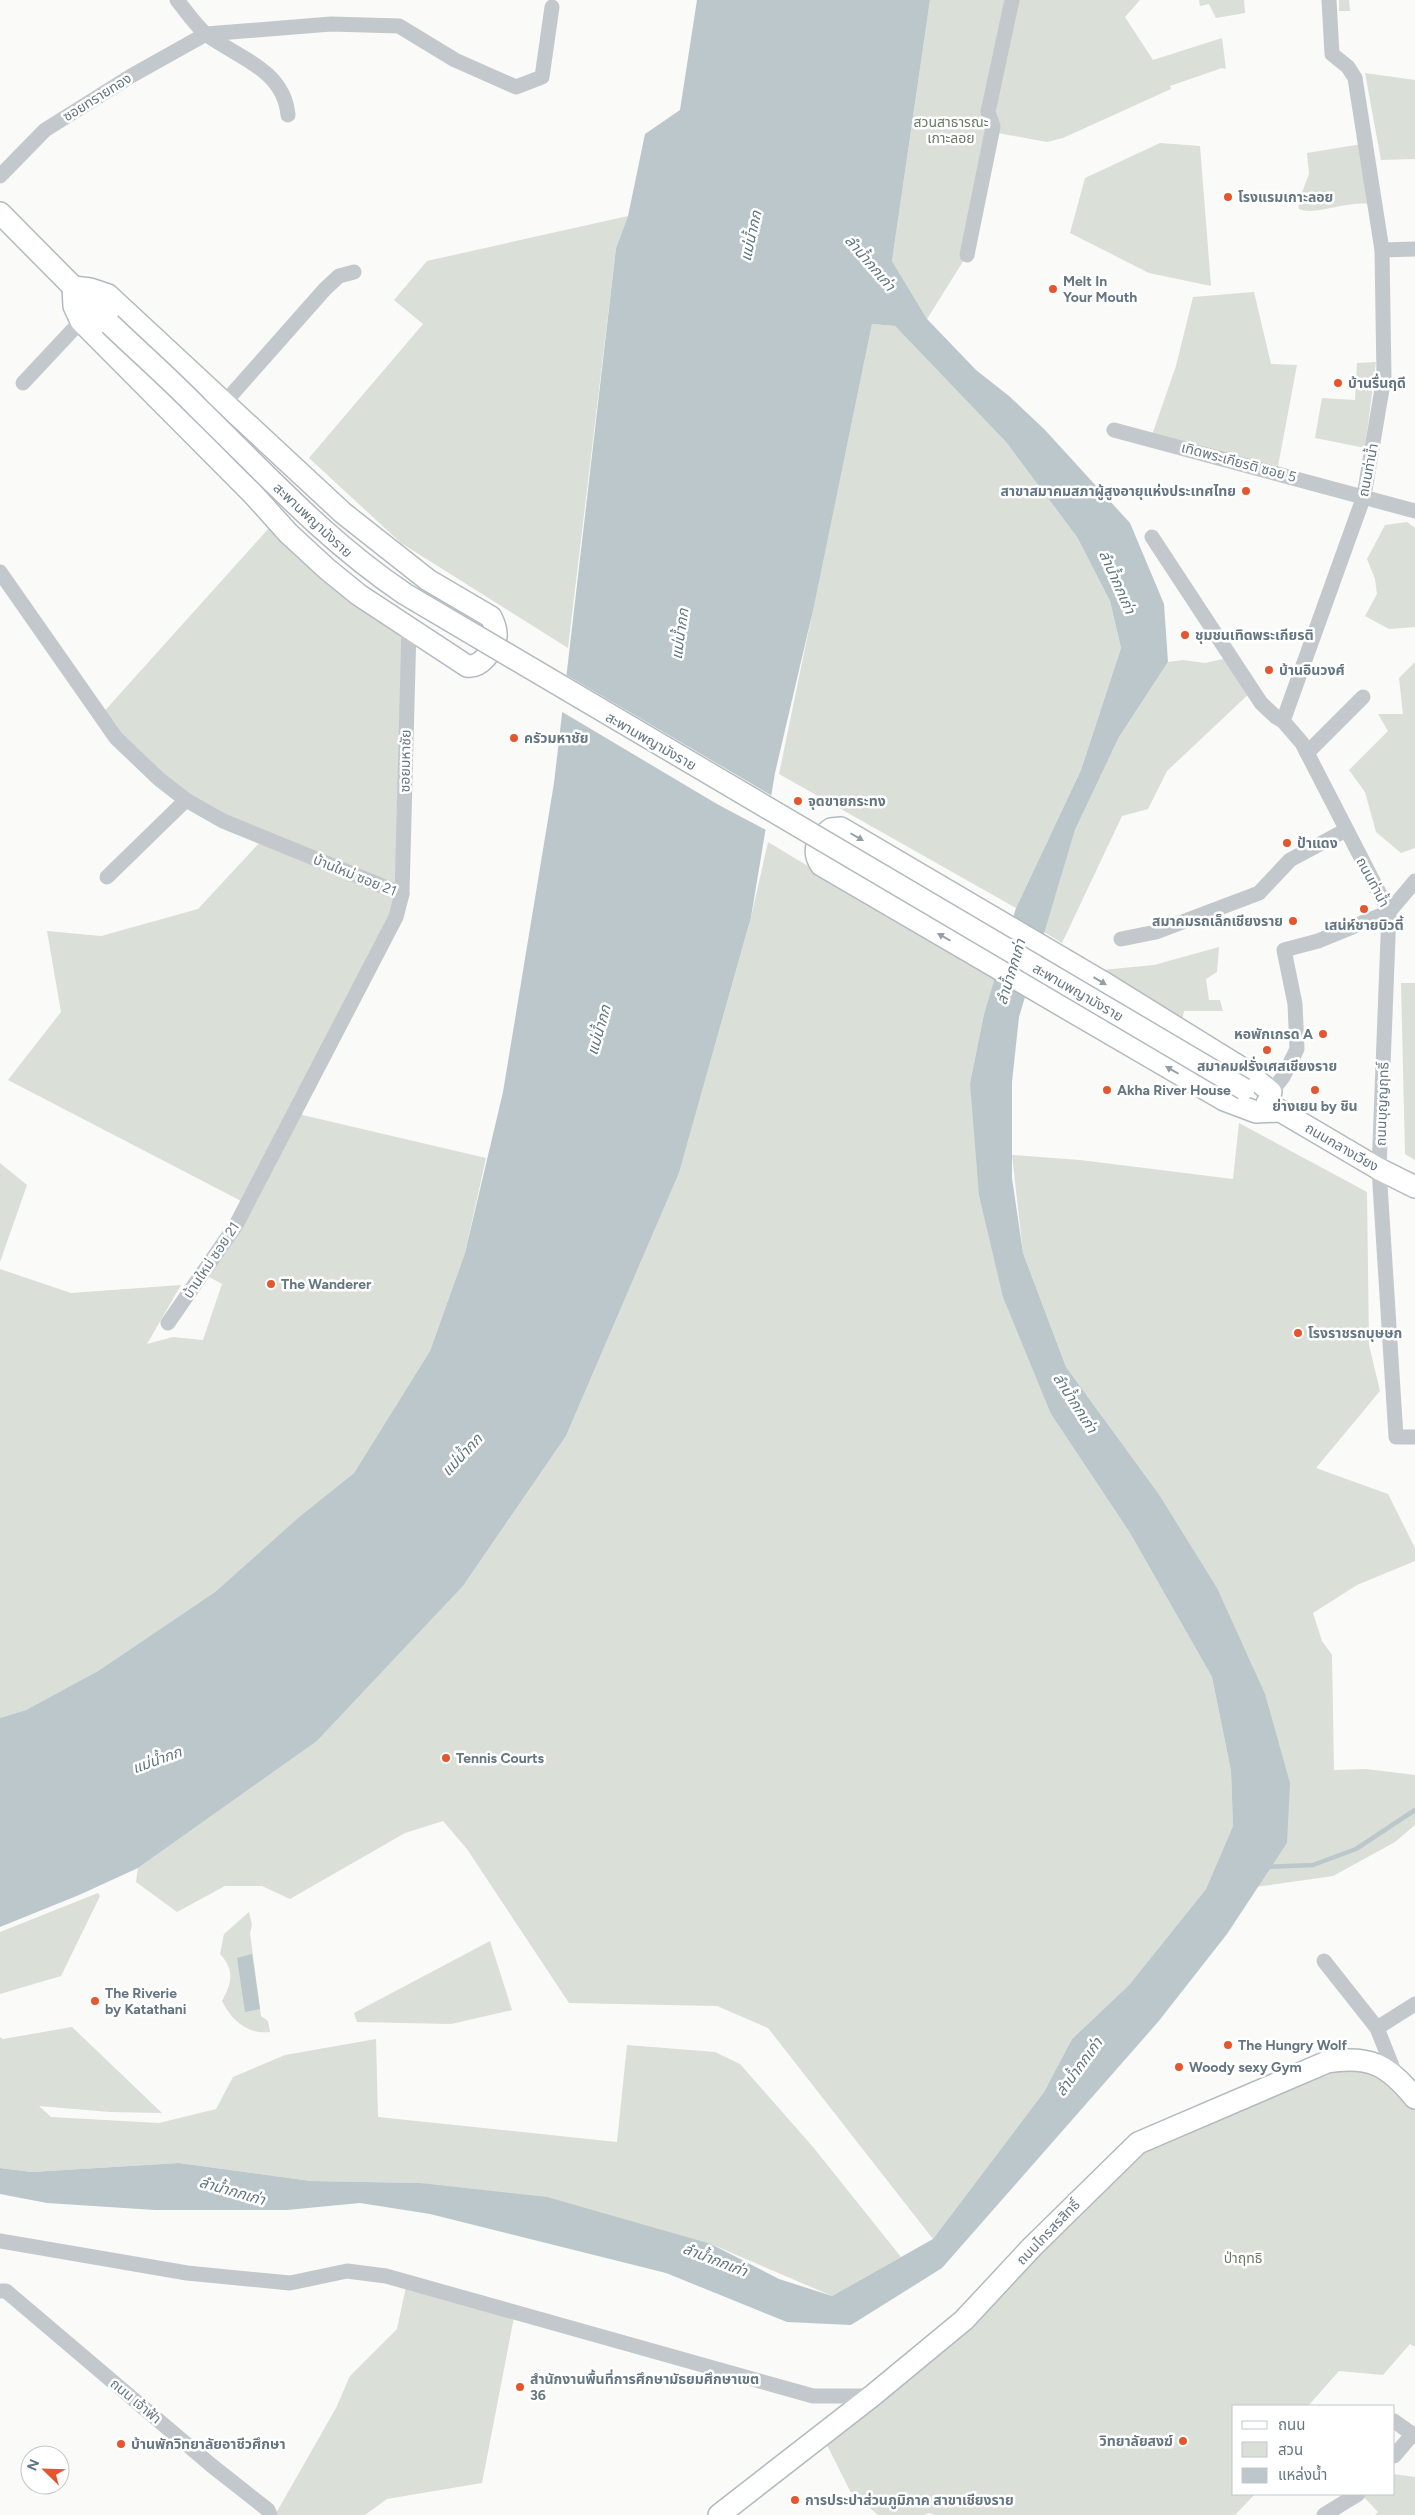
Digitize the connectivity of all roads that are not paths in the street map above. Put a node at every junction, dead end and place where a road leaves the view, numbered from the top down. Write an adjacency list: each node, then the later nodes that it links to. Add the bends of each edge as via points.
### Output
1 (177, 0): 5 (street)
2 (1012, 0): 11 (street, via 988,112 992,132)
3 (1329, 0): 10 (street, ถนนท่าน้ำ, via 1332,54 1348,67 1355,78)
4 (552, 7): 5 (street, via 542,77 516,88 455,60 399,26 331,24)
5 (206, 34): 6 (street, via 265,70 278,84); 7 (street, ซอยทรายทอง, via 45,130)
6 (288, 115)
7 (0, 176)
8 (0, 213): 13 (main road, สะพานพญามังราย)
9 (1415, 249): 10 (street)
10 (1382, 250): 18 (street, ถนนท่าน้ำ, via 1384,377)
11 (966, 255)
12 (354, 272): 16 (street, via 339,276 325,289)
13 (73, 287): 14 (main road, via 74,306); 16 (main road, via 108,295); 33 (main road, สะพานพญามังราย, bridge, via 322,531 372,572)
14 (81, 321): 15 (street); 22 (main road, via 288,533 359,595)
15 (23, 383)
16 (225, 402): 22 (main road, via 316,489 393,554 428,580 491,618 496,637 482,663 475,667 467,666)
17 (1114, 430): 18 (street, เทิดพระเกียรติ ซอย 5)
18 (1364, 496): 19 (street, เทิดพระเกียรติ ซอย 5); 24 (street, ถนนท่าน้ำ)
19 (1415, 511)
20 (1152, 537): 24 (street, via 1260,703)
21 (0, 572): 26 (street, บ้านใหม่ ซอย 21, via 116,738)
22 (409, 628): 30 (street, ซอยมหาชัย)
23 (1363, 698): 25 (street)
24 (1284, 721): 25 (street, ถนนท่าน้ำ)
25 (1306, 753): 27 (street, ถนนท่าน้ำ)
26 (186, 800): 28 (street); 30 (street, บ้านใหม่ ซอย 21, via 223,821)
27 (1346, 830): 31 (street, ถนนท่าน้ำ); 32 (street, via 1290,860 1259,894 1156,932)
28 (107, 877)
29 (1415, 881): 31 (street)
30 (402, 894): 37 (street, บ้านใหม่ ซอย 21, via 396,917 236,1225)
31 (1389, 912): 34 (street, via 1318,941 1284,950 1295,1004 1297,1049); 35 (street, ถนนบุญญฤทธิ์)
32 (1120, 939)
33 (1244, 1089): 34 (main road, ถนนกลางเวียง)
34 (1276, 1101): 34 (main road, one-way to 34, via 1256,1112 1224,1100 821,865 816,854 818,841 831,828 841,828 1243,1069); 35 (main road, ถนนกลางเวียง)
35 (1379, 1169): 36 (main road, ถนนกลางเวียง); 38 (street, ถนนบุญญฤทธิ์, via 1396,1437)
36 (1415, 1187)
37 (168, 1323)
38 (1415, 1436)
39 (1324, 1961): 41 (street)
40 (1415, 2004): 41 (street)
41 (1377, 2028): 42 (street)
42 (1396, 2076): 43 (main road, ถนนไกรสรสิทธิ์); 46 (main road, ถนนไกรสรสิทธิ์, via 1370,2062 1350,2058 1327,2062 1138,2143 1032,2247 964,2320)
43 (1415, 2098)
44 (0, 2241): 46 (street, via 187,2273 290,2283 346,2271 386,2276 813,2396)
45 (0, 2291): 51 (street, ถนน เจ้าฟ้า, via 6,2291 210,2465 268,2510)
46 (872, 2396): 52 (main road, ถนนไกรสรสิทธิ์)
47 (1395, 2422): 48 (street)
48 (1414, 2436): 49 (street)
49 (1395, 2455)
50 (1356, 2495): 53 (street)
51 (270, 2515)
52 (719, 2515)
53 (1324, 2515)

